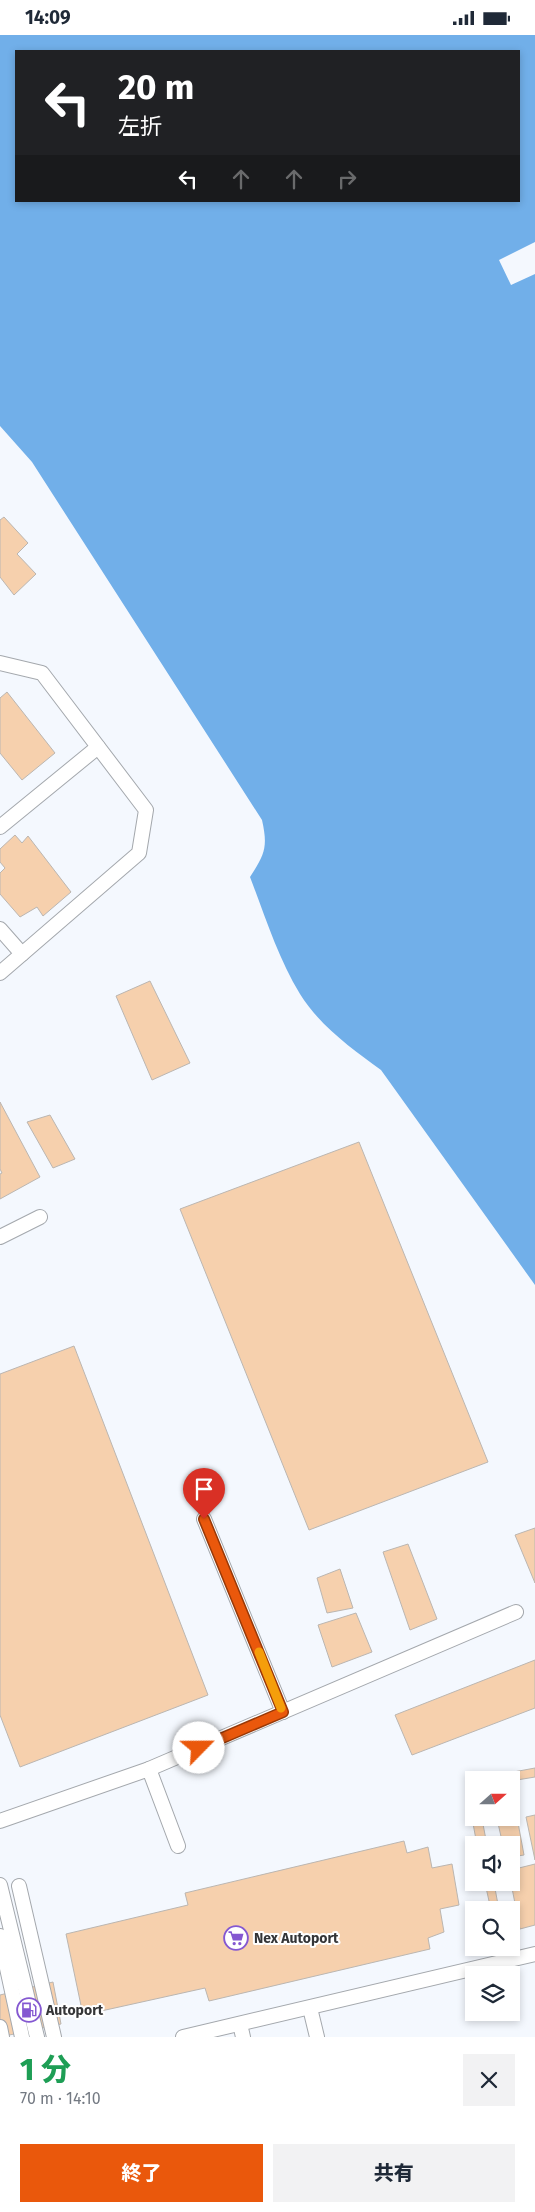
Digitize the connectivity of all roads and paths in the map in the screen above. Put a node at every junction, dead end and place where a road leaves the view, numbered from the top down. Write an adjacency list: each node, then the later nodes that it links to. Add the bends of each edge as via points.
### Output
1 (0, 663): 2 (lane, via 42,673)
2 (98, 747): 3 (lane); 5 (lane, via 146,810 139,853)
3 (0, 827)
4 (0, 929): 5 (lane)
5 (22, 954): 6 (lane)
6 (0, 973)
7 (40, 1217): 8 (lane)
8 (0, 1237)
9 (204, 1519): 11 (lane)
10 (516, 1612): 11 (lane)
11 (283, 1712): 12 (lane)
12 (149, 1769): 13 (lane); 14 (lane)
13 (0, 1821)
14 (178, 1846)
15 (0, 1885): 24 (lane)
16 (19, 1886): 25 (lane)
17 (0, 1936): 23 (lane)
18 (535, 1954): 19 (lane)
19 (310, 2008): 21 (lane); 27 (lane)
20 (0, 2027): 22 (lane)
21 (242, 2030): 26 (lane)
22 (2, 2037)
23 (22, 2037)
24 (37, 2037)
25 (54, 2037)
26 (183, 2037)
27 (317, 2037)

